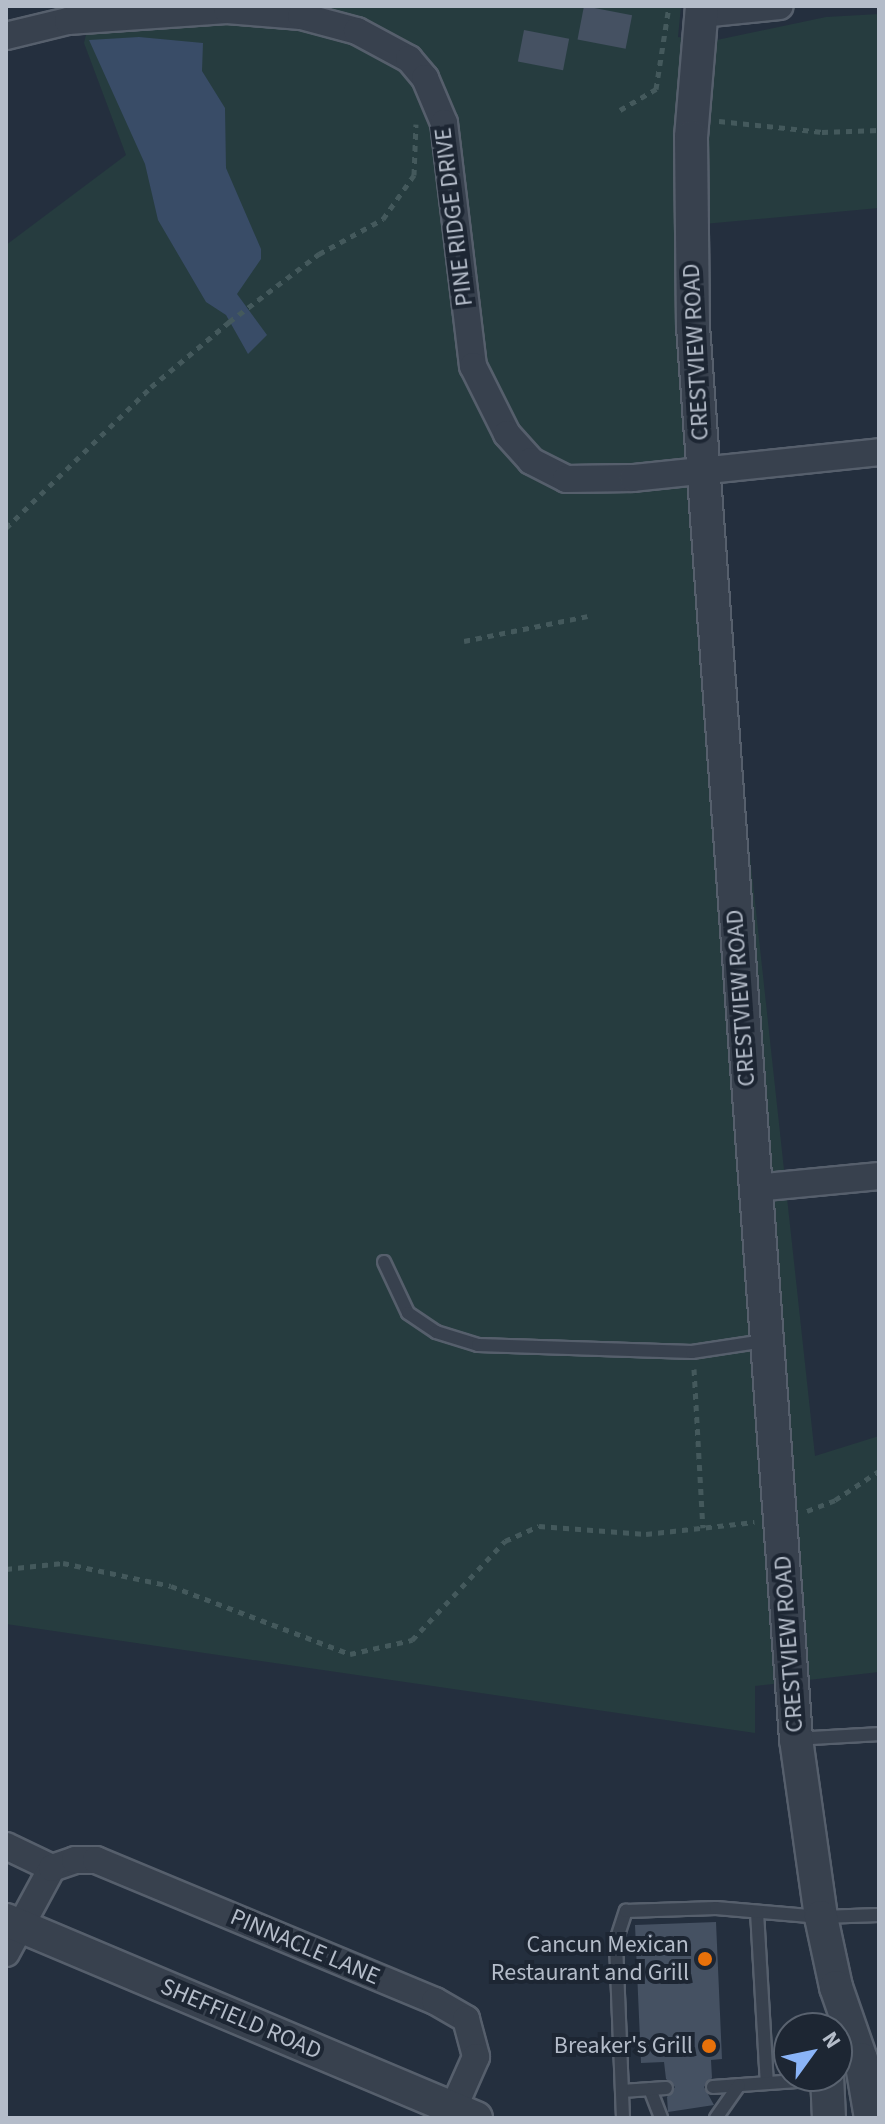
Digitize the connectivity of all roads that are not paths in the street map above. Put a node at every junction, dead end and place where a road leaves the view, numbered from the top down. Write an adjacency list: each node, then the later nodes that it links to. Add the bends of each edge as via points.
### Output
1 (780, 6): 2 (street)
2 (702, 10): 5 (street, CRESTVIEW ROAD, via 690,242)
3 (6, 36): 5 (street, PINE RIDGE DRIVE, via 68,21 227,10 301,16 386,44 409,59 435,98 444,123 473,366 507,434 531,461 566,479)
4 (879, 452): 5 (street, PINE RIDGE DRIVE)
5 (702, 470): 7 (street, CRESTVIEW ROAD)
6 (879, 1176): 7 (street)
7 (755, 1188): 9 (street, CRESTVIEW ROAD)
8 (384, 1262): 9 (lane, via 408,1313 436,1332 478,1345 692,1352)
9 (766, 1341): 11 (street, CRESTVIEW ROAD)
10 (879, 1734): 11 (lane)
11 (796, 1739): 16 (street, CRESTVIEW ROAD)
12 (6, 1846): 13 (street)
13 (52, 1868): 17 (street); 28 (street, PINNACLE LANE, via 96,1860 435,2001 466,2019 476,2057)
14 (757, 1912): 16 (lane); 21 (lane); 26 (lane, via 626,1911 616,1941)
15 (879, 1915): 16 (lane)
16 (821, 1917): 18 (street, CRESTVIEW ROAD)
17 (11, 1933): 28 (street, SHEFFIELD ROAD)
18 (836, 1987): 19 (street, CRESTVIEW ROAD); 33 (street, CRESTVIEW ROAD, via 861,2059)
19 (832, 2012)
20 (773, 2082): 21 (lane)
21 (767, 2083): 22 (lane)
22 (739, 2085): 23 (lane); 31 (lane)
23 (713, 2087)
24 (666, 2088): 25 (lane)
25 (650, 2089): 26 (lane); 30 (lane)
26 (622, 2091): 29 (lane)
27 (828, 2092): 32 (street)
28 (464, 2113)
29 (623, 2118)
30 (661, 2118)
31 (716, 2118)
32 (829, 2118)
33 (871, 2118)

